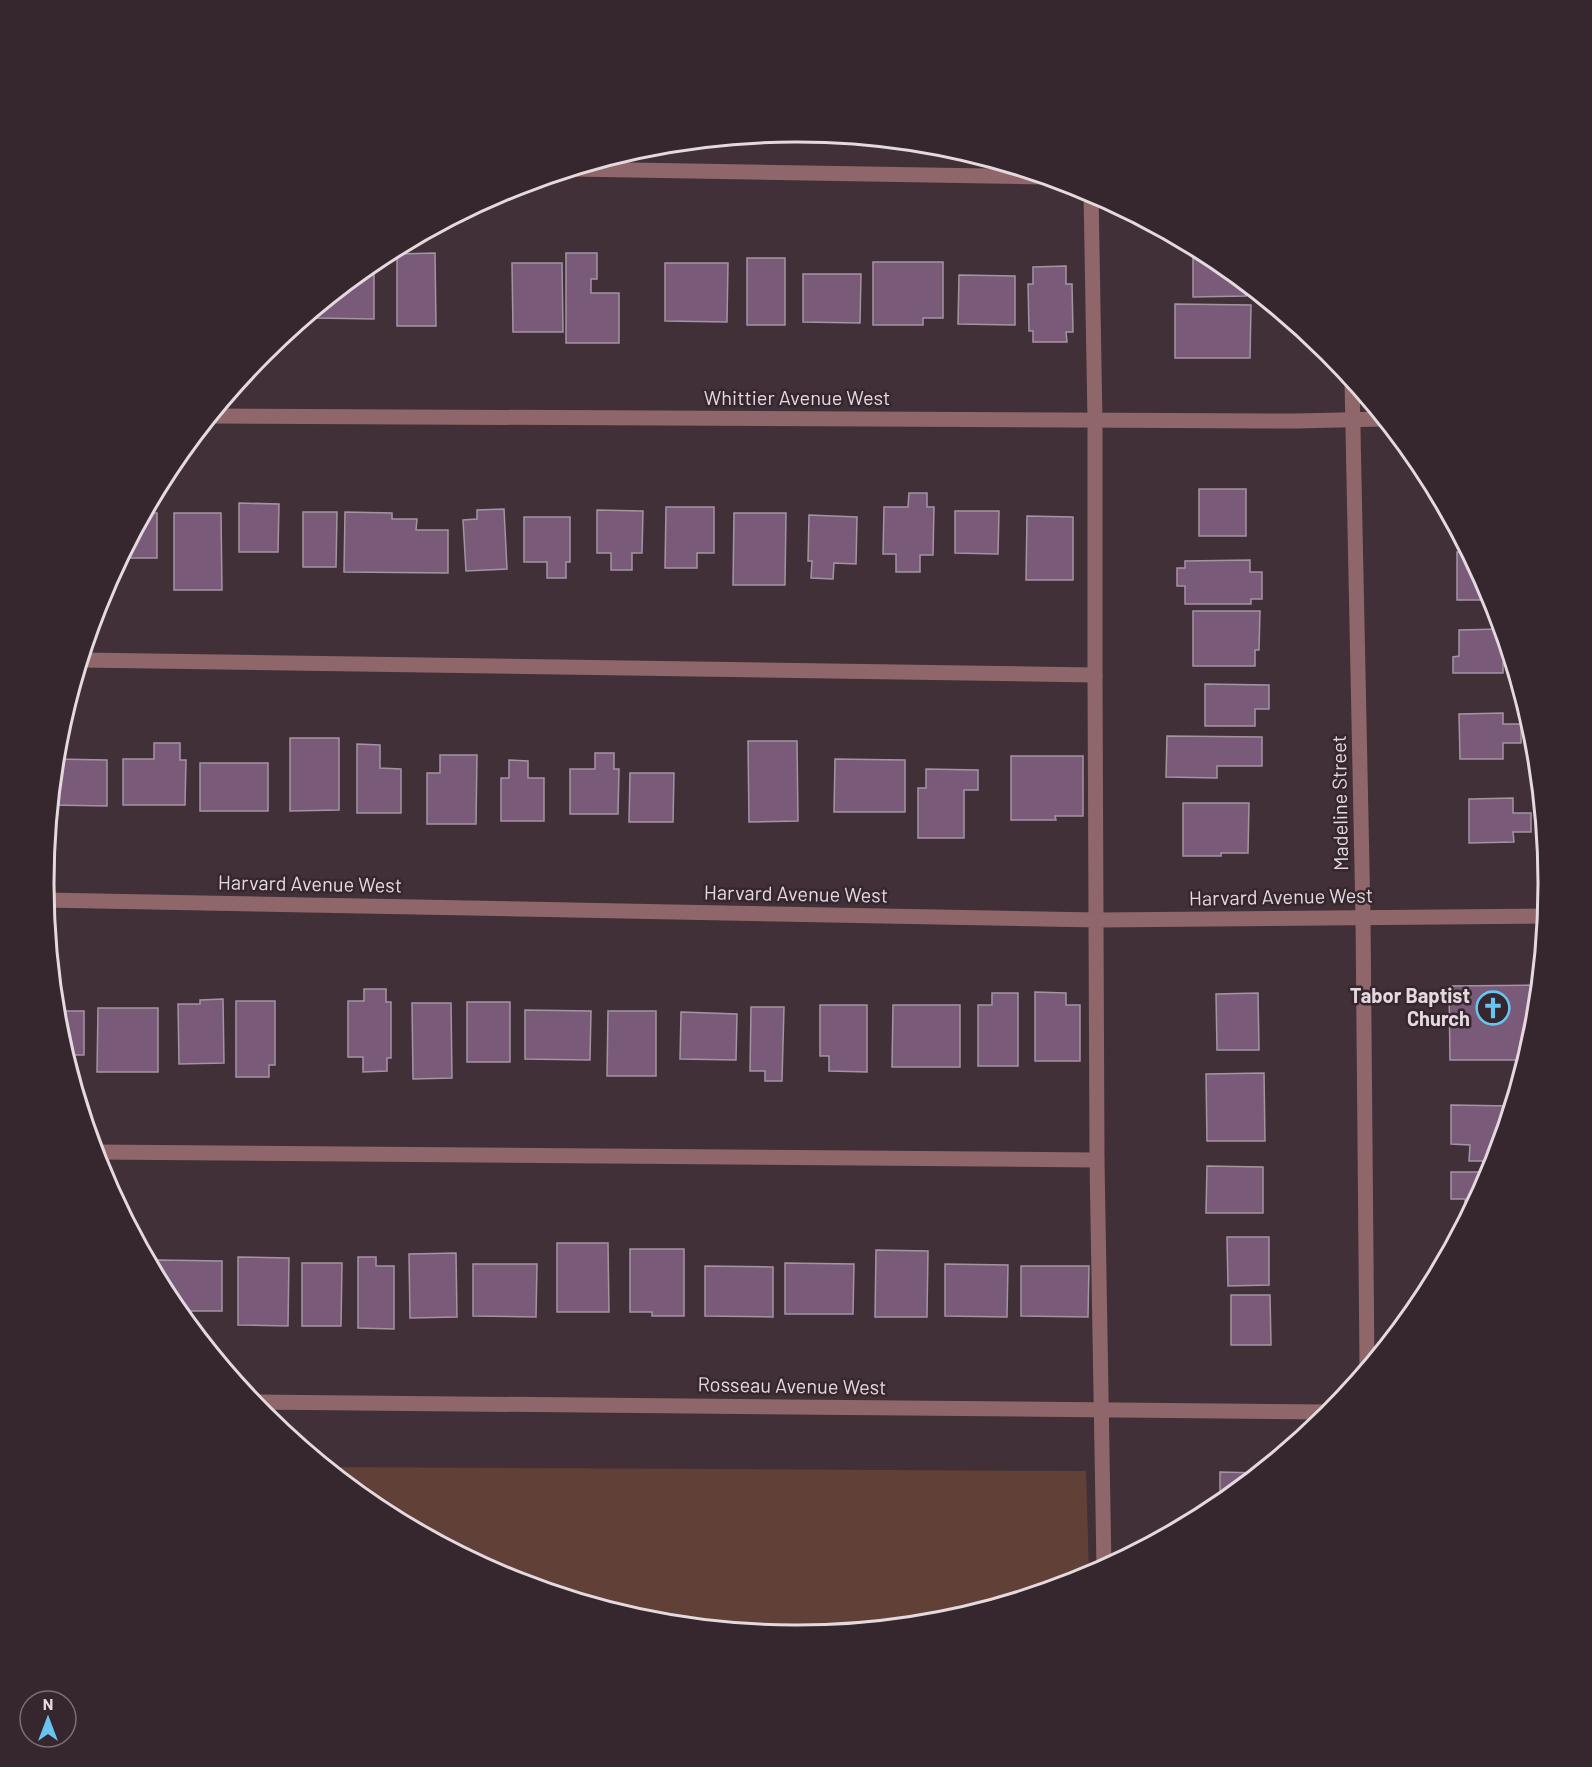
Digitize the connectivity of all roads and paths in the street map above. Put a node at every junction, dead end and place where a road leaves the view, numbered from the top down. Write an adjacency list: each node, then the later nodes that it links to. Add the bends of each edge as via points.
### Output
1 (596, 169): 2 (street)
2 (1020, 177)
3 (1091, 203): 8 (street)
4 (1352, 392): 6 (street, Madeline Street)
5 (220, 416): 8 (street, Whittier Avenue West)
6 (1352, 419): 7 (street, Whittier Avenue West); 8 (street, Whittier Avenue West); 12 (street, Madeline Street)
7 (1374, 419)
8 (1095, 421): 10 (street)
9 (88, 660): 10 (street)
10 (1095, 675): 14 (street)
11 (55, 900): 14 (street, Harvard Avenue West)
12 (1363, 916): 13 (street, Harvard Avenue West); 14 (street, Harvard Avenue West); 17 (street, Madeline Street)
13 (1537, 916)
14 (1097, 920): 16 (street)
15 (104, 1152): 16 (street)
16 (1097, 1160): 19 (street)
17 (1367, 1357)
18 (265, 1402): 19 (street, Rosseau Avenue West)
19 (1102, 1410): 20 (street, Rosseau Avenue West); 21 (street)
20 (1317, 1412)
21 (1104, 1558)

